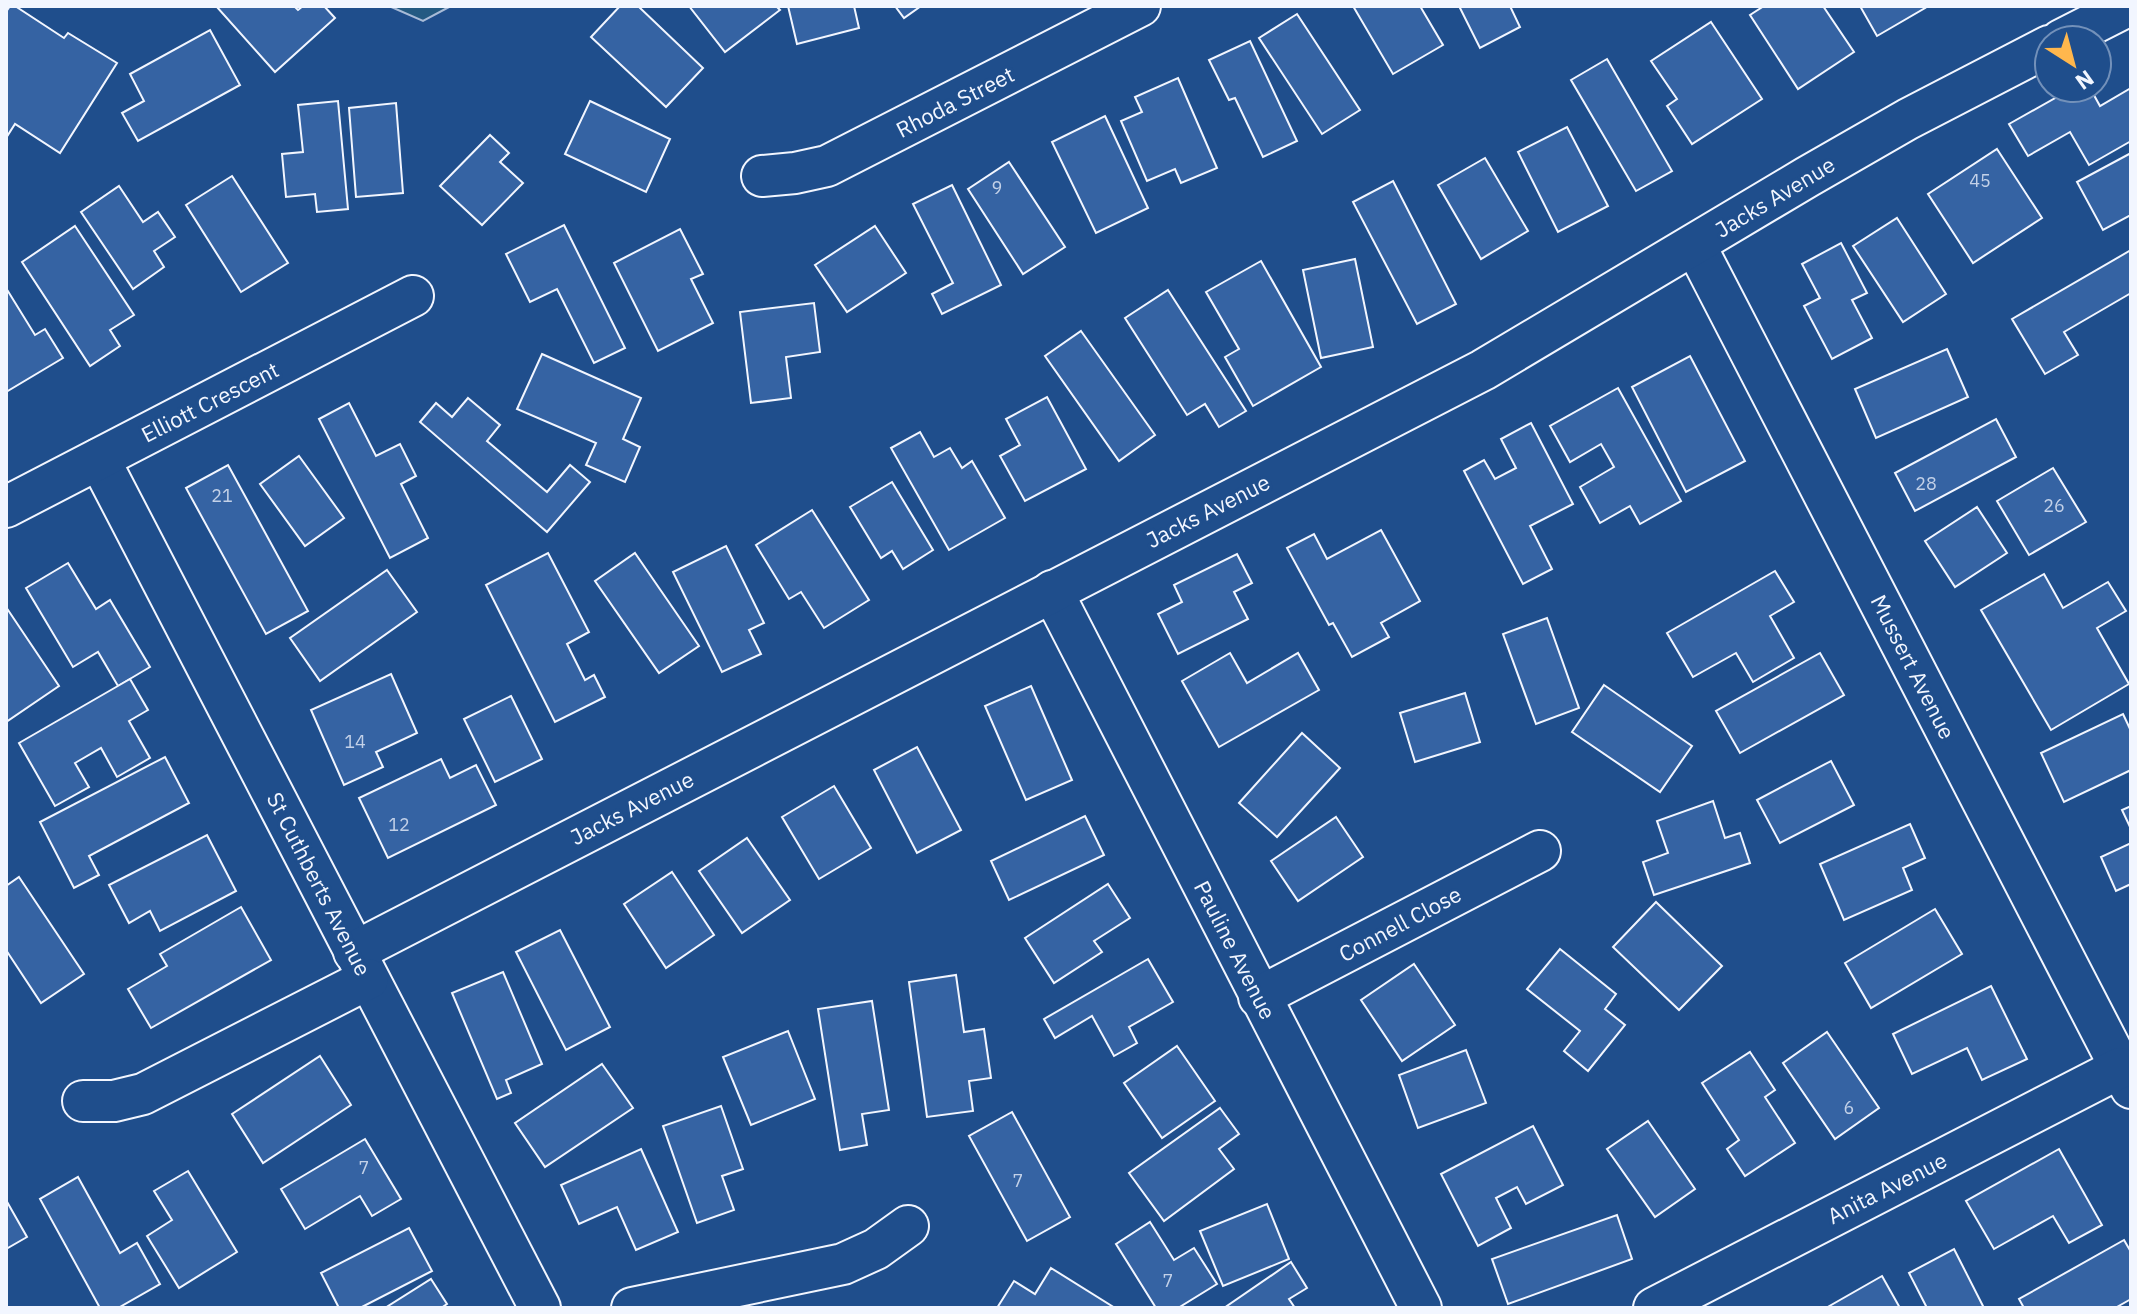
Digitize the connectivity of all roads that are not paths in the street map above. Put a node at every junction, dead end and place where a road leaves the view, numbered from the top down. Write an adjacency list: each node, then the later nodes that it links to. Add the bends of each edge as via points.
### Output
1 (1140, 6): 5 (street, Rhoda Street, via 827,166)
2 (2128, 6): 3 (street)
3 (2093, 24)
4 (2033, 54): 6 (street, Jacks Avenue, via 1908,119)
5 (762, 176)
6 (1695, 245): 10 (street, Jacks Avenue, via 1483,370); 14 (street, Mussert Avenue)
7 (413, 296): 8 (street, Elliott Crescent)
8 (99, 459): 9 (street, Elliott Crescent); 12 (street, St Cuthberts Avenue)
9 (6, 507)
10 (1052, 591): 12 (street, Jacks Avenue); 13 (street, Pauline Avenue)
11 (1540, 851): 13 (street, Connell Close)
12 (361, 966): 15 (street, Jacks Avenue, via 156,1089 114,1101); 17 (street, St Cuthberts Avenue)
13 (1259, 997): 19 (street, Pauline Avenue)
14 (2126, 1078): 20 (street, Anita Avenue)
15 (83, 1101)
16 (908, 1226): 18 (street, via 843,1264)
17 (540, 1308)
18 (632, 1308)
19 (1421, 1308)
20 (1654, 1308)

